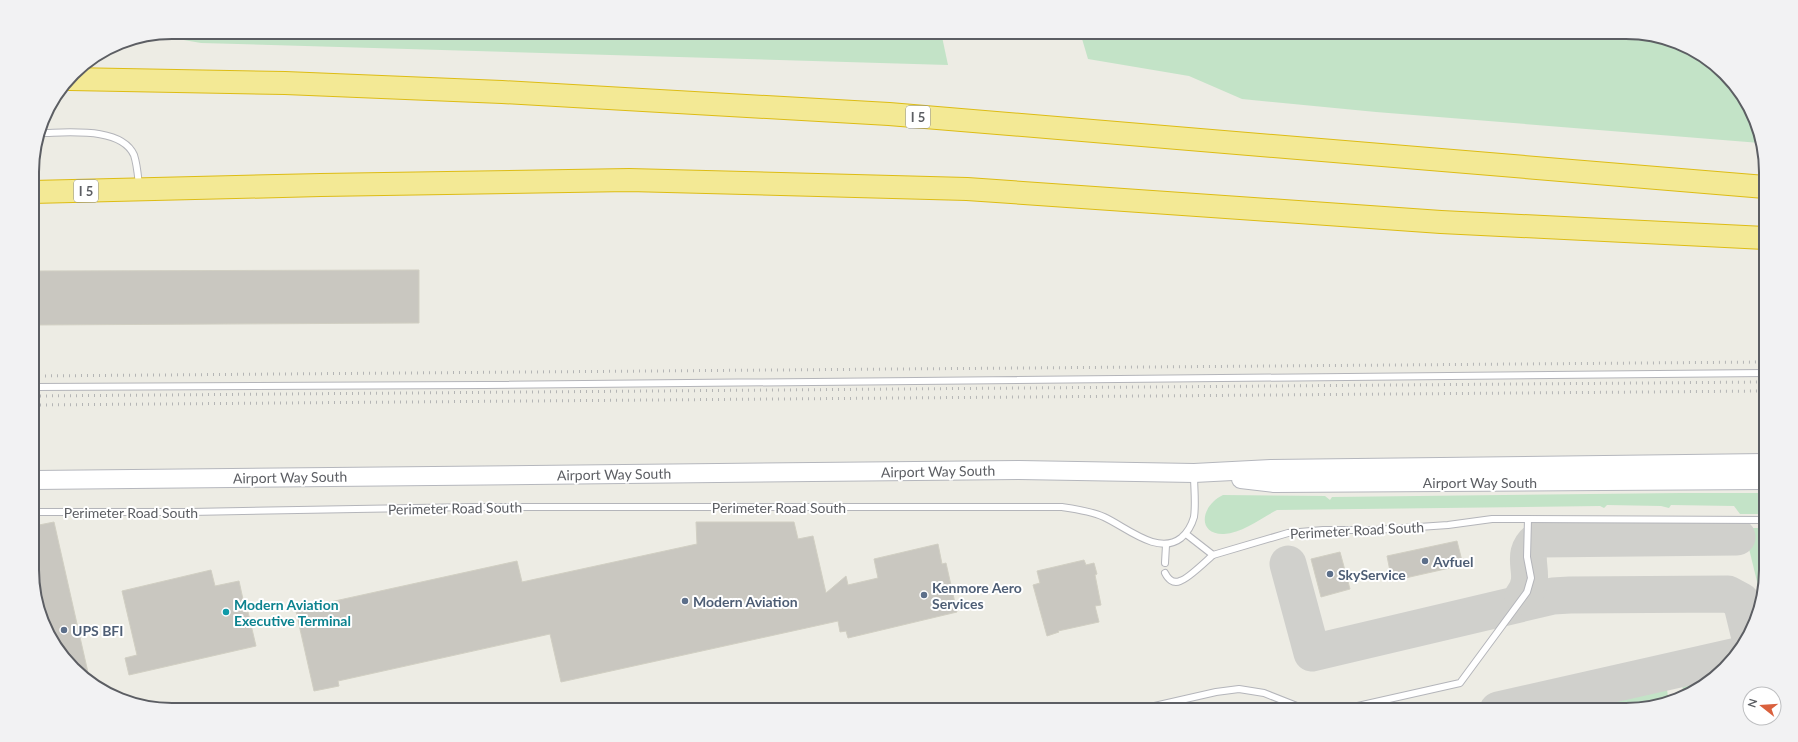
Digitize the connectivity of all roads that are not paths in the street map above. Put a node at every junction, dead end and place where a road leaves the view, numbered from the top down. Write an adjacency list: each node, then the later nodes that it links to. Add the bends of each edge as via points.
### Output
1 (76, 80): 3 (highway, I 5, via 285,83 502,92 889,114)
2 (45, 133): 4 (lane, via 100,134 119,139 134,155)
3 (1759, 186)
4 (140, 189): 5 (highway, I 5); 6 (highway, I 5, via 629,180 967,189 1441,222)
5 (39, 192)
6 (1759, 238)
7 (1759, 373): 8 (lane)
8 (39, 387)
9 (1759, 463): 10 (main road, Airport Way South, via 1271,469)
10 (1194, 473): 11 (main road, Airport Way South, via 1019,470); 12 (main road, Airport Way South, via 1274,483); 16 (lane, via 1194,518)
11 (39, 480)
12 (1759, 480)
13 (39, 512): 17 (lane, Perimeter Road South, via 473,507 1062,507 1103,516 1137,535)
14 (1528, 519): 15 (lane, Perimeter Road South); 18 (lane, Perimeter Road South, via 1492,519 1448,526 1375,530 1288,532); 23 (lane, via 1527,557 1531,578 1527,592 1460,683)
15 (1759, 520)
16 (1186, 534): 17 (lane, via 1174,543); 18 (lane)
17 (1166, 545): 19 (lane)
18 (1214, 556): 20 (lane, Perimeter Road South, via 1180,582 1172,582)
19 (1165, 563)
20 (1166, 573)
21 (1168, 703): 22 (lane, via 1239,689 1264,693)
22 (1289, 703)
23 (1371, 703)

